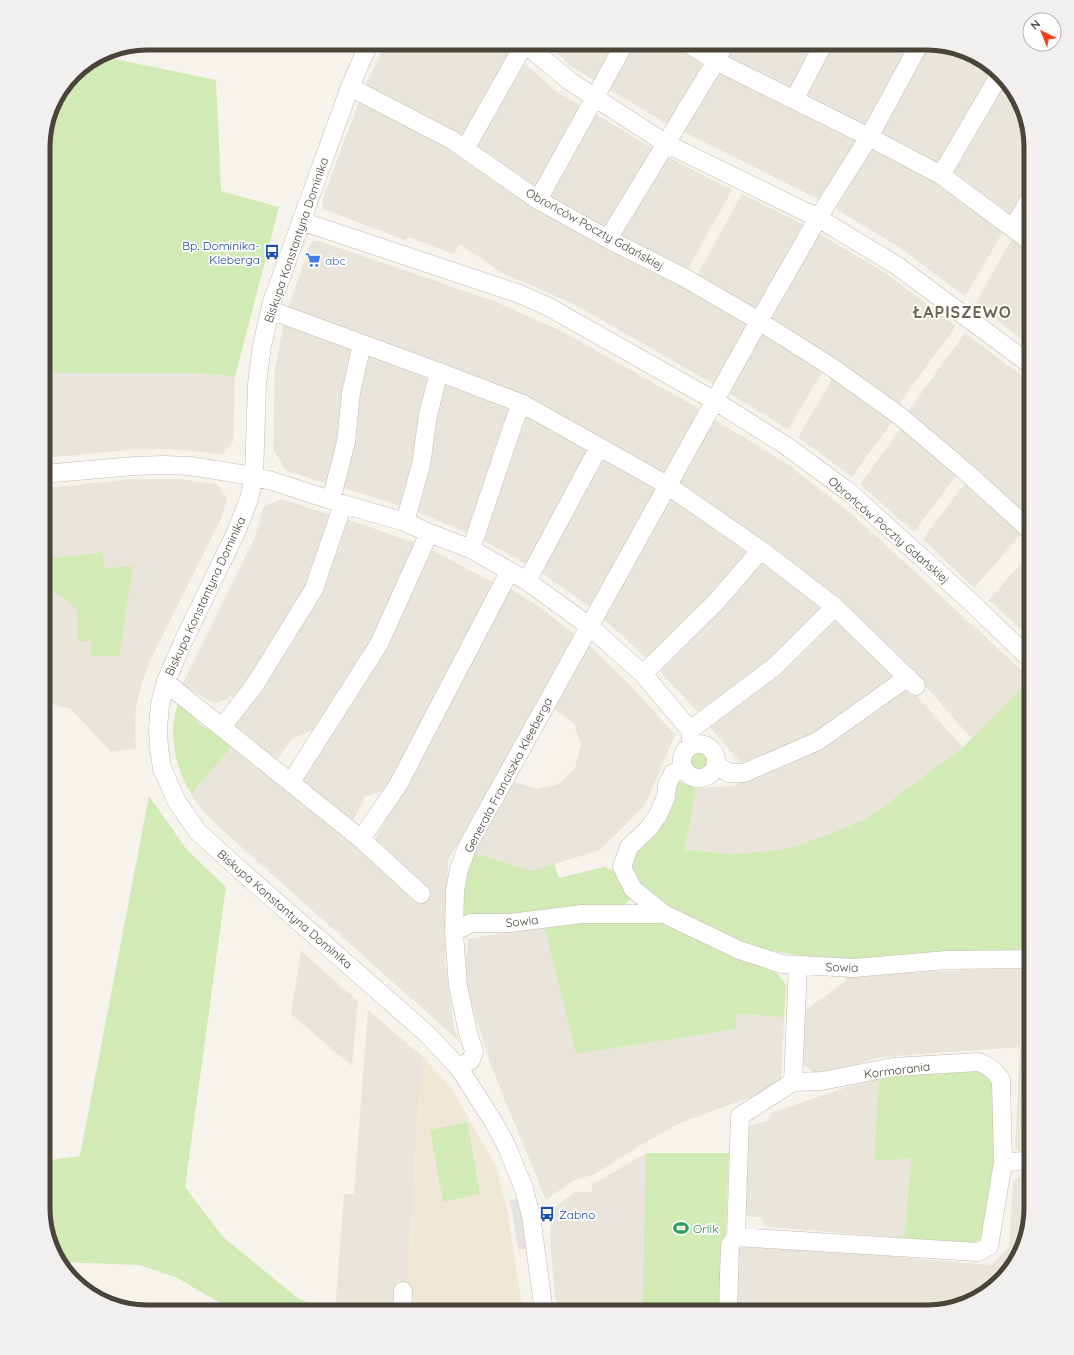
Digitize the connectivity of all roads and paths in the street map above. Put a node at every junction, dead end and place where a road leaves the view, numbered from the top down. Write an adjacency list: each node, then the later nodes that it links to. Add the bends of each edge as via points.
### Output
1 (366, 50): 11 (street, Biskupa Konstantyna Dominika)
2 (521, 50): 16 (street)
3 (533, 50): 12 (street)
4 (621, 50): 12 (street)
5 (699, 50): 9 (street)
6 (722, 50): 9 (street)
7 (820, 50): 13 (street)
8 (916, 50): 14 (street)
9 (716, 61): 13 (street); 15 (street)
10 (997, 80): 17 (street)
11 (350, 87): 16 (street, Obrońców Poczty Gdańskiej); 21 (street, Biskupa Konstantyna Dominika)
12 (594, 98): 15 (street); 18 (street)
13 (794, 100): 14 (street)
14 (869, 137): 17 (street); 20 (street)
15 (665, 143): 20 (street); 24 (street)
16 (465, 149): 18 (street, Obrońców Poczty Gdańskiej)
17 (941, 175): 22 (street)
18 (538, 200): 24 (street, Obrońców Poczty Gdańskiej)
19 (1024, 209): 22 (street)
20 (818, 218): 26 (street); 28 (street, via 896,265)
21 (301, 221): 25 (street, Biskupa Konstantyna Dominika); 30 (street, Obrońców Poczty Gdańskiej, via 529,298)
22 (1013, 228): 23 (street)
23 (1024, 237)
24 (608, 238): 26 (street, Obrońców Poczty Gdańskiej)
25 (270, 310): 27 (street); 34 (street, Biskupa Konstantyna Dominika, via 257,384)
26 (760, 320): 30 (street); 38 (street, Obrońców Poczty Gdańskiej, via 900,416)
27 (362, 344): 29 (street); 36 (street, via 351,393)
28 (1024, 360)
29 (439, 372): 31 (street); 37 (street, via 428,415 421,465)
30 (714, 401): 35 (street); 46 (street, Obrońców Poczty Gdańskiej, via 785,445 849,492 972,602)
31 (523, 404): 32 (street); 40 (street, via 516,416)
32 (599, 447): 35 (street); 43 (street)
33 (50, 473): 34 (street, via 164,465 190,466)
34 (254, 476): 36 (street); 48 (street, Biskupa Konstantyna Dominika, via 249,499 237,530)
35 (667, 485): 41 (street); 45 (street, Generała Franciszka Kleeberga)
36 (337, 502): 37 (street); 49 (street, via 314,589 254,686)
37 (405, 522): 39 (street)
38 (1024, 525)
39 (428, 533): 40 (street); 53 (street, via 379,644)
40 (471, 549): 42 (street)
41 (761, 550): 44 (street); 47 (street, via 715,603)
42 (512, 572): 43 (street); 54 (street, via 505,580 398,785)
43 (527, 581): 45 (street)
44 (835, 607): 50 (street, via 774,667); 51 (street, via 912,682 818,741 744,773 729,773)
45 (589, 626): 47 (street); 57 (street, Generała Franciszka Kleeberga, via 468,845 459,869 455,891)
46 (1024, 653)
47 (643, 674): 50 (street)
48 (166, 681): 49 (street); 60 (street, Biskupa Konstantyna Dominika, via 160,705 159,748 162,768 186,817 198,832 239,869 427,1034)
49 (222, 727): 53 (street)
50 (691, 737): 51 (street, via 710,748 714,753); 52 (street, via 681,759)
51 (716, 765): 52 (street, via 713,772 701,778 694,778)
52 (683, 769): 56 (street, Sowia, via 673,773 658,815 629,847 622,867 633,889)
53 (291, 782): 54 (street)
54 (361, 839): 55 (street)
55 (421, 894)
56 (664, 914): 57 (street, Sowia, via 582,914 510,923 471,923); 59 (street, Sowia, via 739,950 782,964)
57 (454, 932): 60 (street, Generała Franciszka Kleeberga, via 458,986 474,1051 471,1060)
58 (1024, 959): 59 (street, Sowia, via 946,960 854,968)
59 (798, 966): 61 (street)
60 (459, 1068): 67 (street, Biskupa Konstantyna Dominika, via 507,1147 524,1189 531,1216)
61 (793, 1082): 63 (street, Kormorania, via 822,1081 893,1068 979,1062 994,1070 1001,1080); 64 (street, via 740,1116)
62 (1024, 1161): 63 (street)
63 (1003, 1162): 64 (street, Kormorania, via 990,1246 978,1252)
64 (736, 1237): 68 (street, via 730,1245)
65 (403, 1291): 66 (street)
66 (402, 1305)
67 (543, 1305)
68 (728, 1305)

